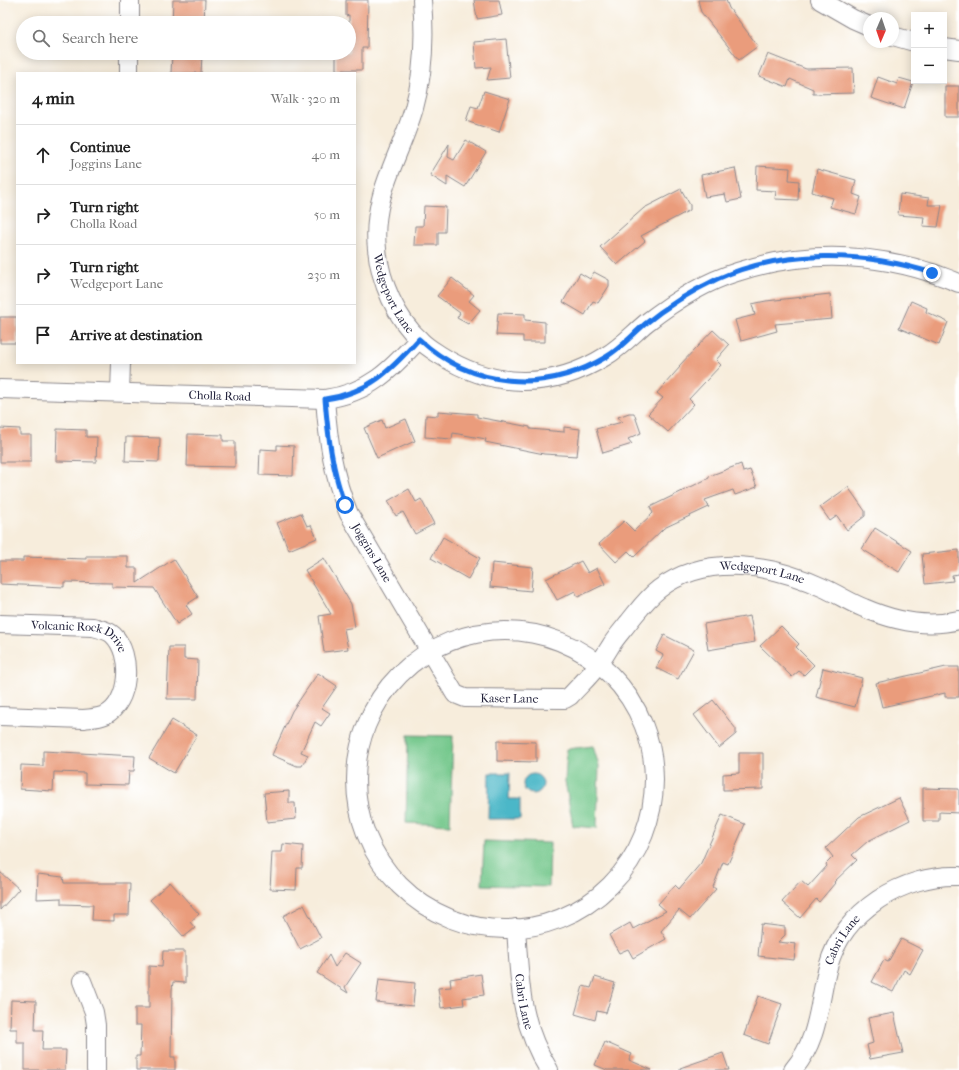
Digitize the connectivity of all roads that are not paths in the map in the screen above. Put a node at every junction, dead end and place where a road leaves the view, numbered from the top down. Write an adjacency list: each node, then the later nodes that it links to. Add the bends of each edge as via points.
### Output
1 (130, 0): 4 (street)
2 (422, 0): 13 (street, Wedgeport Lane, via 424,48 420,84 408,128 384,185 376,235 380,267 388,292 401,317)
3 (820, 0): 5 (street)
4 (130, 16)
5 (863, 23)
6 (899, 38): 7 (street)
7 (911, 41)
8 (947, 48): 9 (street)
9 (959, 50)
10 (129, 60): 11 (street)
11 (129, 72)
12 (959, 283): 13 (street, Wedgeport Lane, via 886,260 853,257 819,256 757,266 718,279 677,301 645,324 617,349 590,365 538,381 507,381 478,374 446,358)
13 (419, 339): 17 (street, Cholla Road, via 381,377 353,392)
14 (121, 364): 16 (street)
15 (0, 389): 16 (street, Cholla Road)
16 (120, 392): 17 (street, Cholla Road)
17 (325, 399): 20 (street, Joggins Lane, via 332,464 345,505)
18 (959, 620): 21 (street, Wedgeport Lane, via 933,623 905,621 864,608 827,589 783,572 742,566 710,568 672,580 649,598)
19 (0, 624): 22 (street, Volcanic Rock Drive, via 93,627 105,630 114,636 120,645 124,654 126,674 120,701 106,714 96,718)
20 (430, 652): 21 (street, via 467,637 515,632 547,638 577,651); 21 (street, Kaser Lane, via 455,694 465,698 565,699); 24 (street, via 408,667 390,685 365,729 358,754 356,779 364,829 374,852 389,874 406,892 427,907 475,926)
21 (598, 665): 24 (street, via 616,682 634,706 646,734 654,778 647,823 628,864 597,897 558,919)
22 (0, 716)
23 (959, 876): 28 (street, Cabri Lane, via 925,880 900,887 875,902 855,920 832,954 818,1018 807,1048)
24 (516, 928): 27 (street, Cabri Lane, via 520,986 526,1022 540,1056)
25 (82, 981): 26 (street, via 94,1012)
26 (96, 1070)
27 (549, 1070)
28 (793, 1070)

